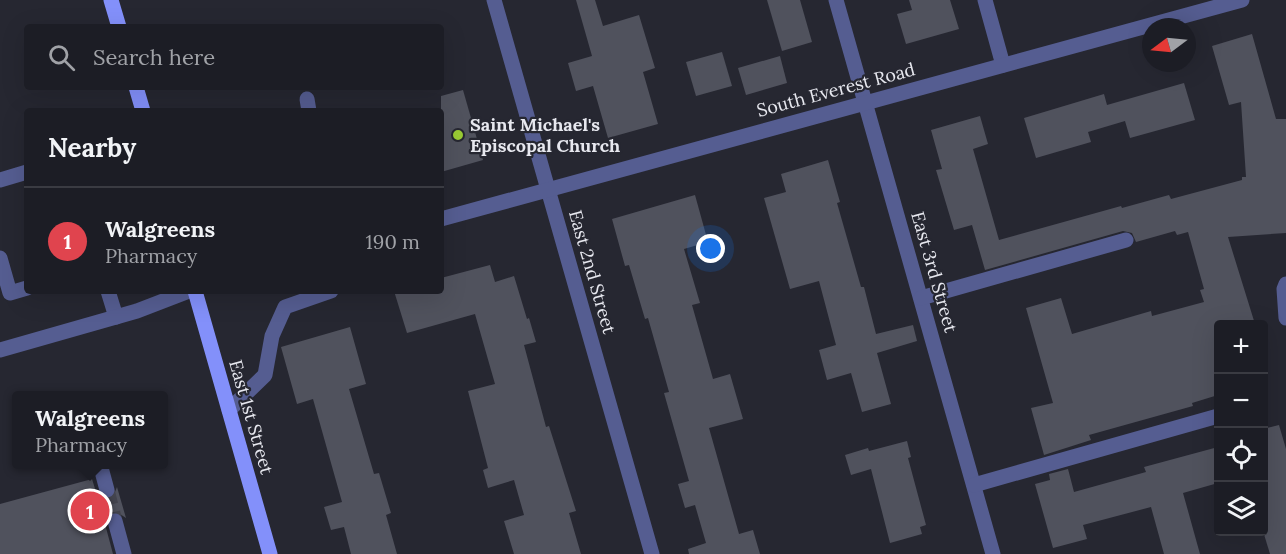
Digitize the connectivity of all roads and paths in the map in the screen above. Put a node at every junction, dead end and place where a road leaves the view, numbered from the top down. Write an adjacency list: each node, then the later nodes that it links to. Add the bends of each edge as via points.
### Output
1 (111, 0): 6 (main road)
2 (494, 0): 13 (street, East 2nd Street)
3 (836, 0): 9 (street, East 3rd Street)
4 (986, 0): 7 (street)
5 (1242, 0): 7 (street, South Everest Road)
6 (118, 24)
7 (1003, 65): 9 (street, South Everest Road)
8 (137, 90): 10 (main road)
9 (866, 102): 13 (street, South Everest Road); 23 (street, East 3rd Street)
10 (142, 108)
11 (24, 173): 12 (street)
12 (0, 180)
13 (548, 190): 14 (street, South Everest Road); 35 (street, East 2nd Street)
14 (444, 218)
15 (1126, 240): 23 (street)
16 (0, 258): 18 (street, via 10,293)
17 (1286, 284): 25 (street)
18 (24, 289)
19 (109, 294): 24 (street)
20 (181, 294): 24 (street)
21 (196, 294): 27 (main road, East 1st Street)
22 (322, 294): 27 (street, via 285,307 272,336 265,375)
23 (921, 298): 30 (street, East 3rd Street)
24 (116, 317): 26 (street)
25 (1286, 318)
26 (0, 350)
27 (229, 410): 34 (main road, East 1st Street)
28 (1214, 417): 30 (street)
29 (101, 469): 31 (street)
30 (974, 485): 36 (street, East 3rd Street)
31 (106, 489)
32 (115, 521): 33 (street)
33 (124, 554)
34 (270, 554)
35 (652, 554)
36 (993, 554)

